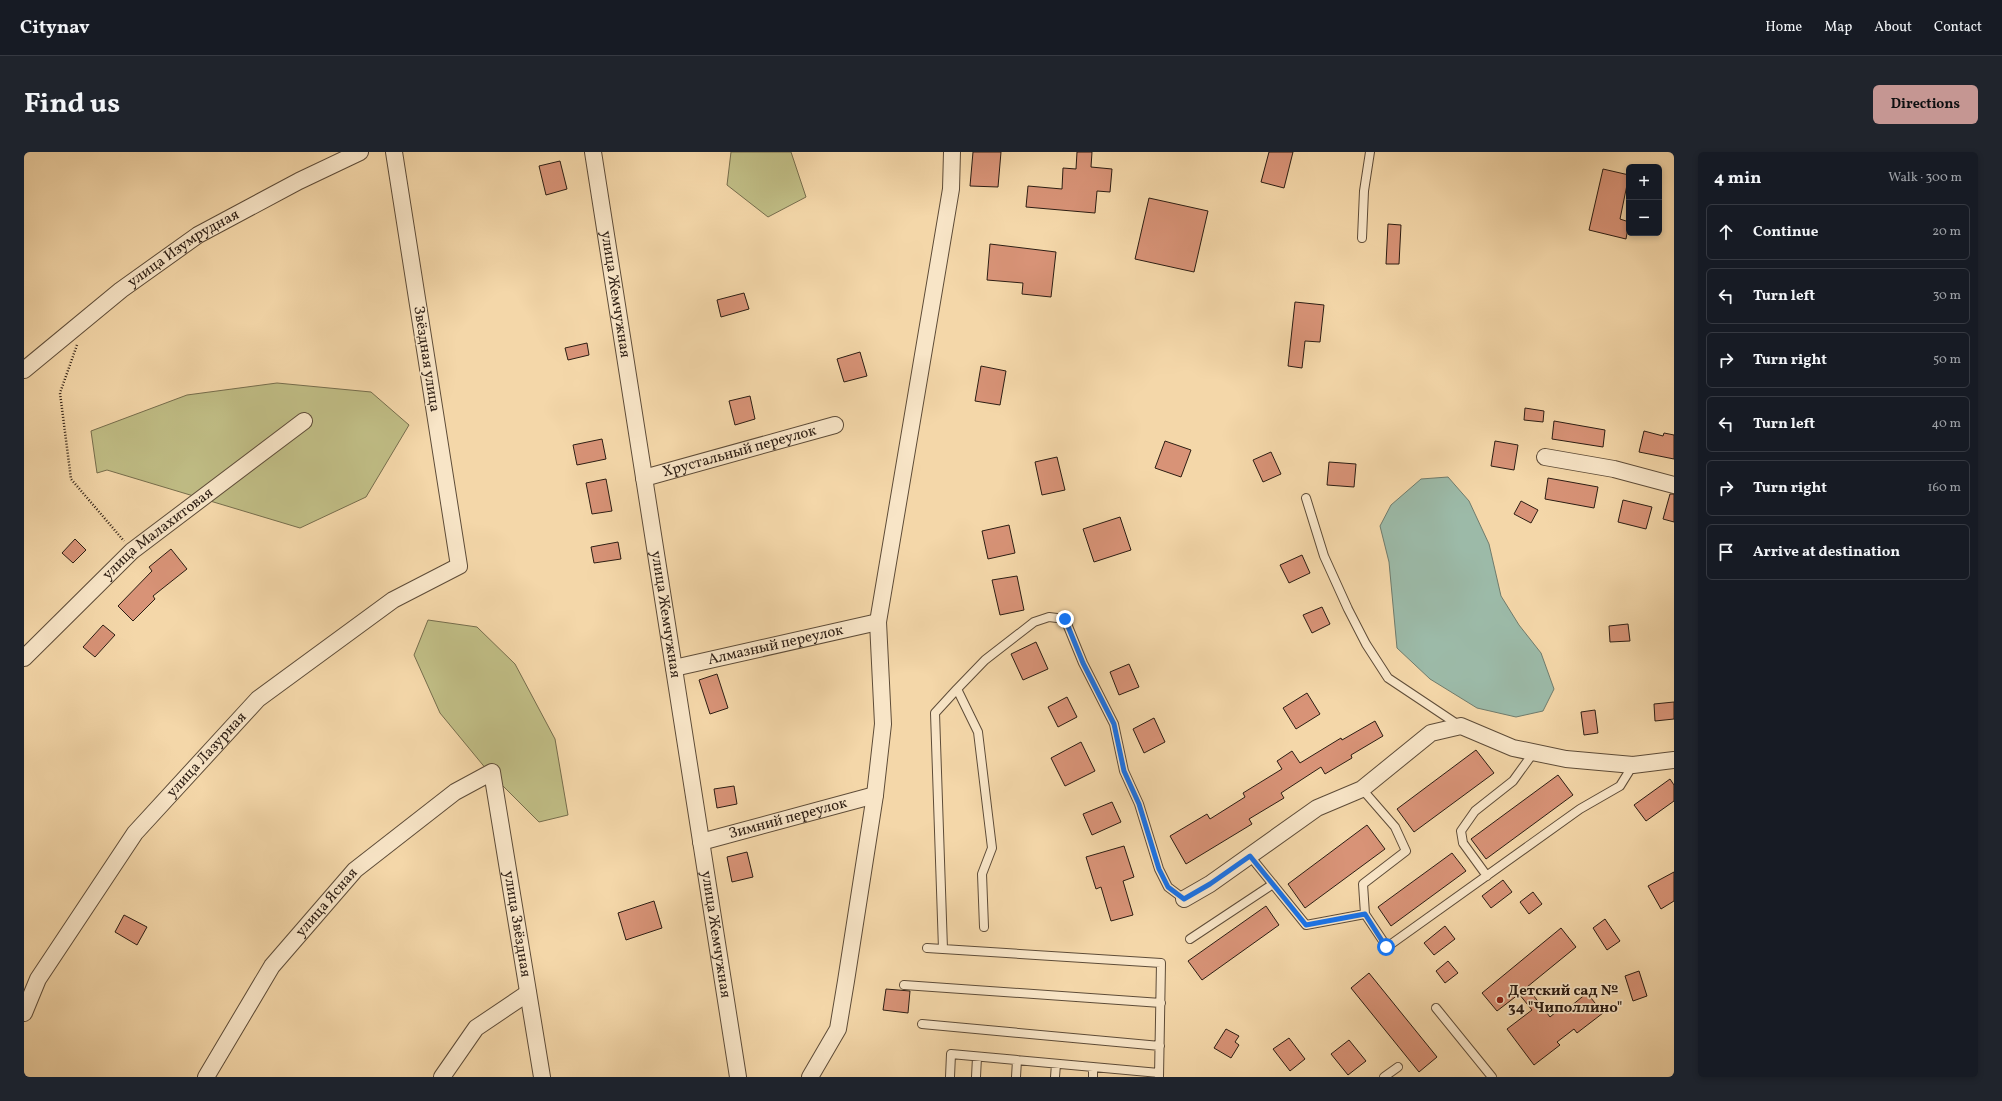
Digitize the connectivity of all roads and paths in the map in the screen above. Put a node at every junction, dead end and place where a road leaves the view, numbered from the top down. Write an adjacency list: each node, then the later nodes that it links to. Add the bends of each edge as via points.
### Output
1 (360, 152): 8 (street, улица Изумрудная, via 198,234 121,290)
2 (394, 152): 16 (street, Звёздная улица)
3 (593, 152): 12 (street, улица Жемчужная)
4 (952, 152): 17 (street, via 951,189)
5 (1370, 152): 6 (lane, via 1364,191)
6 (1362, 238)
7 (79, 340): 15 (path, via 60,393 71,479)
8 (24, 370)
9 (304, 421): 15 (street, улица Малахитовая)
10 (835, 425): 12 (street, Хрустальный переулок)
11 (1545, 457): 13 (street, via 1614,469)
12 (644, 478): 19 (street, улица Жемчужная)
13 (1674, 485)
14 (1306, 498): 21 (lane, via 1324,556 1348,609 1388,678)
15 (132, 551): 18 (street, улица Малахитовая)
16 (459, 566): 42 (street, улица Лазурная, via 393,600 258,699 135,833 38,979)
17 (878, 622): 19 (street, Алмазный переулок); 27 (street, via 883,724)
18 (24, 658)
19 (674, 668): 28 (street, улица Жемчужная)
20 (957, 689): 32 (lane, via 985,660 1034,622 1049,617 1065,619 1083,663 1114,724 1124,771 1139,804 1159,869 1168,887); 34 (lane, via 978,732 992,848 982,874); 37 (lane, via 935,712)
21 (1461, 726): 22 (street, via 1513,748); 26 (street, via 1431,733)
22 (1534, 752): 24 (street, via 1566,759); 30 (lane, via 1513,781 1475,811 1461,831 1463,842)
23 (1674, 760): 24 (street)
24 (1633, 765): 30 (lane, via 1620,786 1580,809)
25 (492, 772): 39 (street, улица Звёздная); 51 (street, улица Ясная, via 455,792 355,870 272,966)
26 (1362, 789): 29 (street, via 1317,808); 33 (lane, via 1396,827 1406,851 1363,884)
27 (875, 795): 28 (street, Зимний переулок); 55 (street, via 838,1029)
28 (701, 842): 54 (street, улица Жемчужная)
29 (1250, 856): 31 (lane); 32 (street)
30 (1487, 876): 33 (lane, via 1386,947)
31 (1273, 884): 33 (lane, via 1306,925); 35 (lane)
32 (1184, 899)
33 (1365, 914)
34 (984, 927)
35 (1190, 939)
36 (927, 948): 37 (lane)
37 (943, 949): 40 (lane, via 1161,963)
38 (904, 986): 40 (lane)
39 (528, 993): 52 (street, via 476,1028); 53 (street, улица Звёздная)
40 (1161, 1004): 44 (lane)
41 (1436, 1008): 62 (lane)
42 (24, 1013)
43 (922, 1024): 44 (lane)
44 (1160, 1046): 50 (lane)
45 (977, 1057): 46 (lane); 56 (lane, via 951,1054); 57 (lane)
46 (1017, 1060): 47 (lane); 58 (lane)
47 (1056, 1064): 48 (lane); 59 (lane)
48 (1093, 1067): 50 (lane); 60 (lane)
49 (1398, 1067): 61 (lane)
50 (1159, 1075)
51 (206, 1077)
52 (442, 1077)
53 (542, 1077)
54 (738, 1077)
55 (810, 1077)
56 (950, 1077)
57 (976, 1077)
58 (1016, 1077)
59 (1055, 1077)
60 (1093, 1077)
61 (1384, 1077)
62 (1492, 1077)

